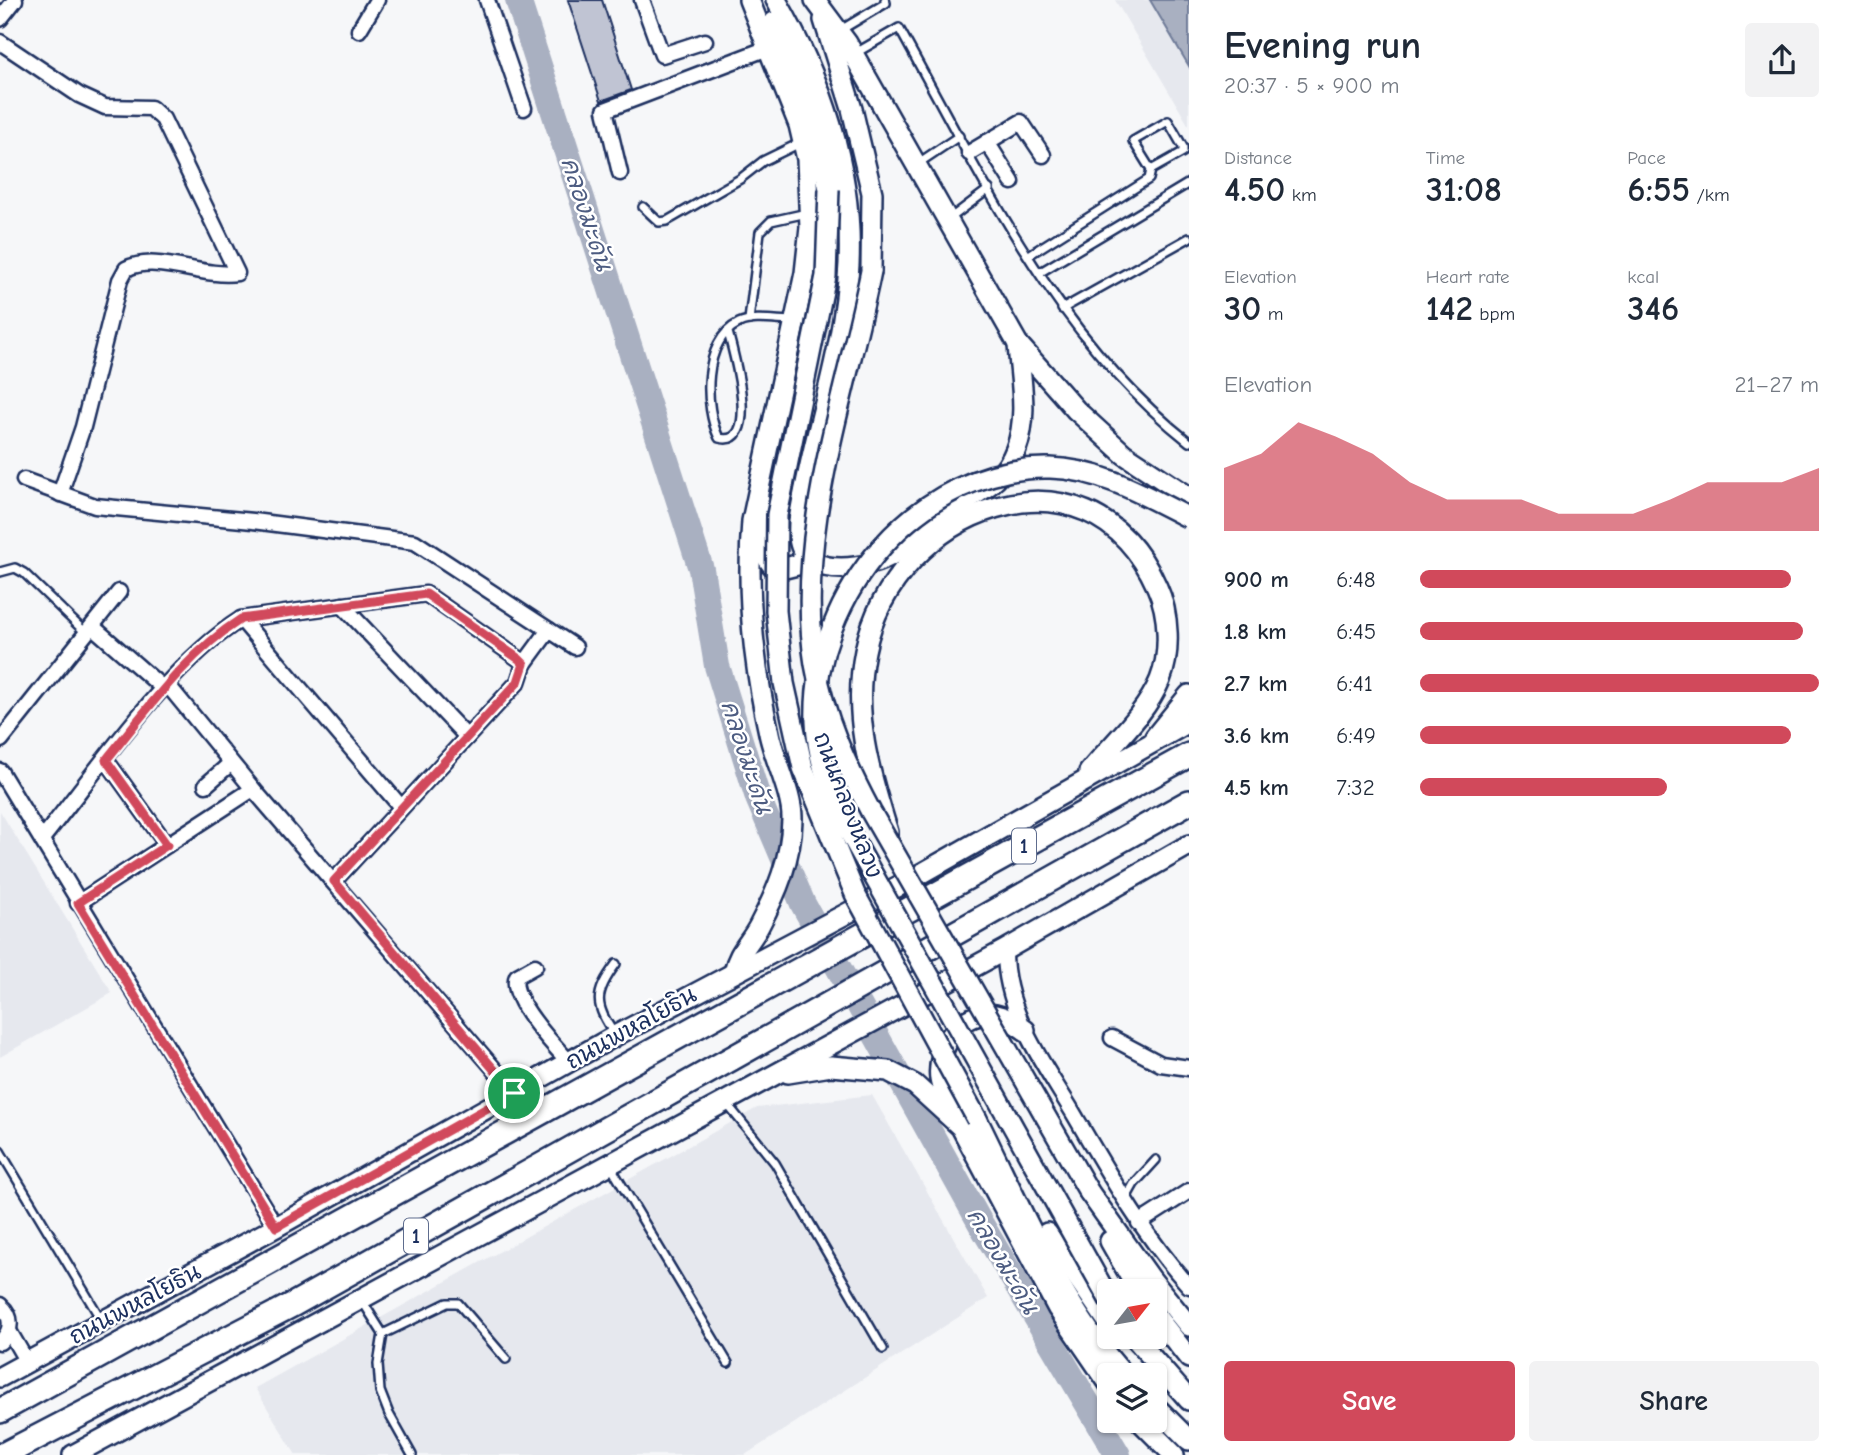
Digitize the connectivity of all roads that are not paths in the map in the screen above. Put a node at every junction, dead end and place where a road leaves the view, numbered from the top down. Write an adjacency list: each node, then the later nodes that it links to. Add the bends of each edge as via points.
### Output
1 (15, 0): 10 (street)
2 (377, 0): 11 (street)
3 (487, 0): 17 (street)
4 (642, 0): 13 (street, via 662,55)
5 (749, 0): 15 (main road)
6 (762, 0): 88 (main road, ถนนคลองหลวง, bridge, via 785,41 814,119 830,189 826,276 777,515 776,611 785,683 803,768 855,894)
7 (776, 0): 46 (main road, via 804,47 848,199 849,266 841,320 799,521 800,544)
8 (884, 0): 12 (lane, via 886,3)
9 (817, 4): 12 (main road); 73 (main road, ถนนคลองหลวง, bridge, via 852,109 872,193 871,271 826,468 810,610 826,711 854,779)
10 (0, 19)
11 (359, 30)
12 (838, 31): 16 (main road)
13 (705, 41)
14 (0, 42): 43 (street, via 79,95 105,107 151,108 163,119 237,273 199,273 143,262 126,269)
15 (768, 48): 19 (main road); 25 (street, via 605,110)
16 (854, 54): 18 (lane, via 899,28); 23 (main road)
17 (524, 108)
18 (959, 136): 21 (lane); 23 (lane)
19 (803, 142): 29 (lane, via 763,161 667,221 659,222); 30 (main road)
20 (987, 142): 21 (street); 22 (street, via 1021,121); 26 (street)
21 (969, 153): 28 (lane)
22 (1043, 155)
23 (916, 165): 31 (main road)
24 (1151, 170): 24 (lane, via 1183,152 1168,121 1133,141); 33 (lane, via 1143,184)
25 (620, 173)
26 (1012, 182)
27 (1189, 183): 34 (lane)
28 (989, 189): 31 (lane); 33 (lane)
29 (643, 207)
30 (810, 213): 36 (lane, via 782,217 762,228); 37 (main road, via 805,273)
31 (947, 220): 39 (main road)
32 (1189, 238): 35 (lane)
33 (1029, 255): 34 (lane)
34 (1039, 273): 35 (lane)
35 (1062, 309): 40 (lane, via 1099,358)
36 (749, 320): 37 (lane); 38 (lane)
37 (794, 321): 41 (main road)
38 (728, 332): 38 (lane, via 715,352 710,372 713,419 719,438 727,440 734,439 741,428 741,381)
39 (1018, 344): 44 (main road, via 1076,410 1124,454); 46 (main road, via 1022,428 1004,472 989,488 949,511 892,555 871,564 829,567)
40 (1189, 442)
41 (766, 453): 46 (main road, via 765,558 783,570); 79 (main road, via 749,558 751,641 771,743 793,816 789,859 758,930 738,955)
42 (24, 480): 43 (street)
43 (60, 494): 52 (street, via 95,506 415,542)
44 (1189, 497)
45 (1189, 518): 97 (main road, bridge, via 1128,487 1061,469 999,472 958,488 907,523 864,569 835,622 817,699 821,758 842,819)
46 (807, 556)
47 (0, 572): 51 (lane, via 15,568 24,573)
48 (119, 592): 51 (street)
49 (342, 605): 50 (street); 54 (street, via 426,594); 58 (street)
50 (241, 619): 55 (street); 69 (street)
51 (90, 630): 55 (street); 59 (street)
52 (549, 630): 53 (street); 54 (street)
53 (575, 647)
54 (524, 664): 58 (street, via 518,682)
55 (165, 687): 62 (street); 63 (street)
56 (1189, 695): 60 (main road)
57 (1189, 722): 60 (main road, ถนนพหลโยธิน / 1)
58 (467, 737): 69 (street)
59 (1, 740)
60 (1150, 743): 65 (main road, ถนนพหลโยธิน / 1)
61 (1189, 755): 122 (highway, ถนนพหลโยธิน / 1)
62 (106, 760): 70 (street); 71 (street)
63 (231, 763): 66 (street); 67 (street)
64 (0, 771): 70 (street)
65 (1082, 781): 73 (main road, bridge, via 1161,678 1167,637 1161,596 1147,566 1126,540 1103,522 1068,506 1017,502 982,510 928,545 897,578 865,648 861,730); 79 (main road, ถนนพหลโยธิน / 1)
66 (206, 785)
67 (253, 789): 71 (street); 74 (street)
68 (1189, 802): 127 (highway, 1, via 294,1304)
69 (401, 807): 74 (street)
70 (42, 839): 75 (street)
71 (167, 845): 75 (street)
72 (1189, 845): 76 (main road, 1)
73 (892, 847): 93 (main road, ถนนคลองหลวง, bridge)
74 (334, 881): 86 (street)
75 (78, 903): 96 (street)
76 (1005, 950): 80 (street, via 1008,982); 85 (main road, 1)
77 (615, 964): 81 (lane, via 600,991 599,1011)
78 (535, 966): 83 (street, via 517,976 515,986 526,1009)
79 (734, 972): 81 (main road, ถนนพหลโยธิน / 1)
80 (1025, 1030): 88 (main road, via 987,1015 959,1027 945,1040 940,1082); 94 (street)
81 (615, 1036): 83 (main road, ถนนพหลโยธิน / 1)
82 (1112, 1038): 84 (street, via 1161,1064)
83 (569, 1062): 86 (main road, ถนนพหลโยธิน / 1)
84 (1189, 1068)
85 (769, 1076): 87 (main road, 1); 88 (main road, via 831,1066 888,1071)
86 (514, 1093): 96 (main road, ถนนพหลโยธิน / 1)
87 (724, 1101): 91 (main road, 1); 108 (lane, via 775,1163)
88 (969, 1123): 102 (main road, ถนนคลองหลวง); 115 (main road); 117 (main road, via 1059,1309)
89 (0, 1151): 103 (lane)
90 (1156, 1160): 94 (lane)
91 (609, 1163): 100 (main road, 1); 114 (lane)
92 (1189, 1191): 95 (street)
93 (1089, 1192): 98 (main road, ถนนคลองหลวง); 104 (main road)
94 (1125, 1201): 95 (street)
95 (1139, 1223): 99 (street)
96 (276, 1227): 103 (main road, ถนนพหลโยธิน / 1)
97 (1098, 1279)
98 (1131, 1279)
99 (1189, 1286)
100 (361, 1298): 106 (lane); 126 (main road, 1)
101 (0, 1305): 107 (street, via 9,1317)
102 (1097, 1307)
103 (102, 1322): 113 (main road, ถนนพหลโยธิน / 1)
104 (1189, 1326)
105 (1167, 1330): 111 (main road)
106 (383, 1334): 112 (lane, via 447,1303 458,1303); 128 (lane, via 380,1391)
107 (4, 1336): 113 (street)
108 (883, 1349)
109 (1130, 1349): 116 (main road)
110 (1144, 1349): 120 (main road)
111 (1189, 1358)
112 (506, 1359)
113 (27, 1362): 118 (main road, ถนนพหลโยธิน / 1)
114 (728, 1363)
115 (1115, 1363)
116 (1142, 1363)
117 (1097, 1366)
118 (2, 1372)
119 (1167, 1388): 121 (main road)
120 (1189, 1400)
121 (1189, 1407)
122 (0, 1411)
123 (1167, 1418): 125 (main road)
124 (1152, 1433): 129 (main road)
125 (1189, 1440)
126 (83, 1453)
127 (3, 1455)
128 (412, 1455)
129 (1174, 1455)

